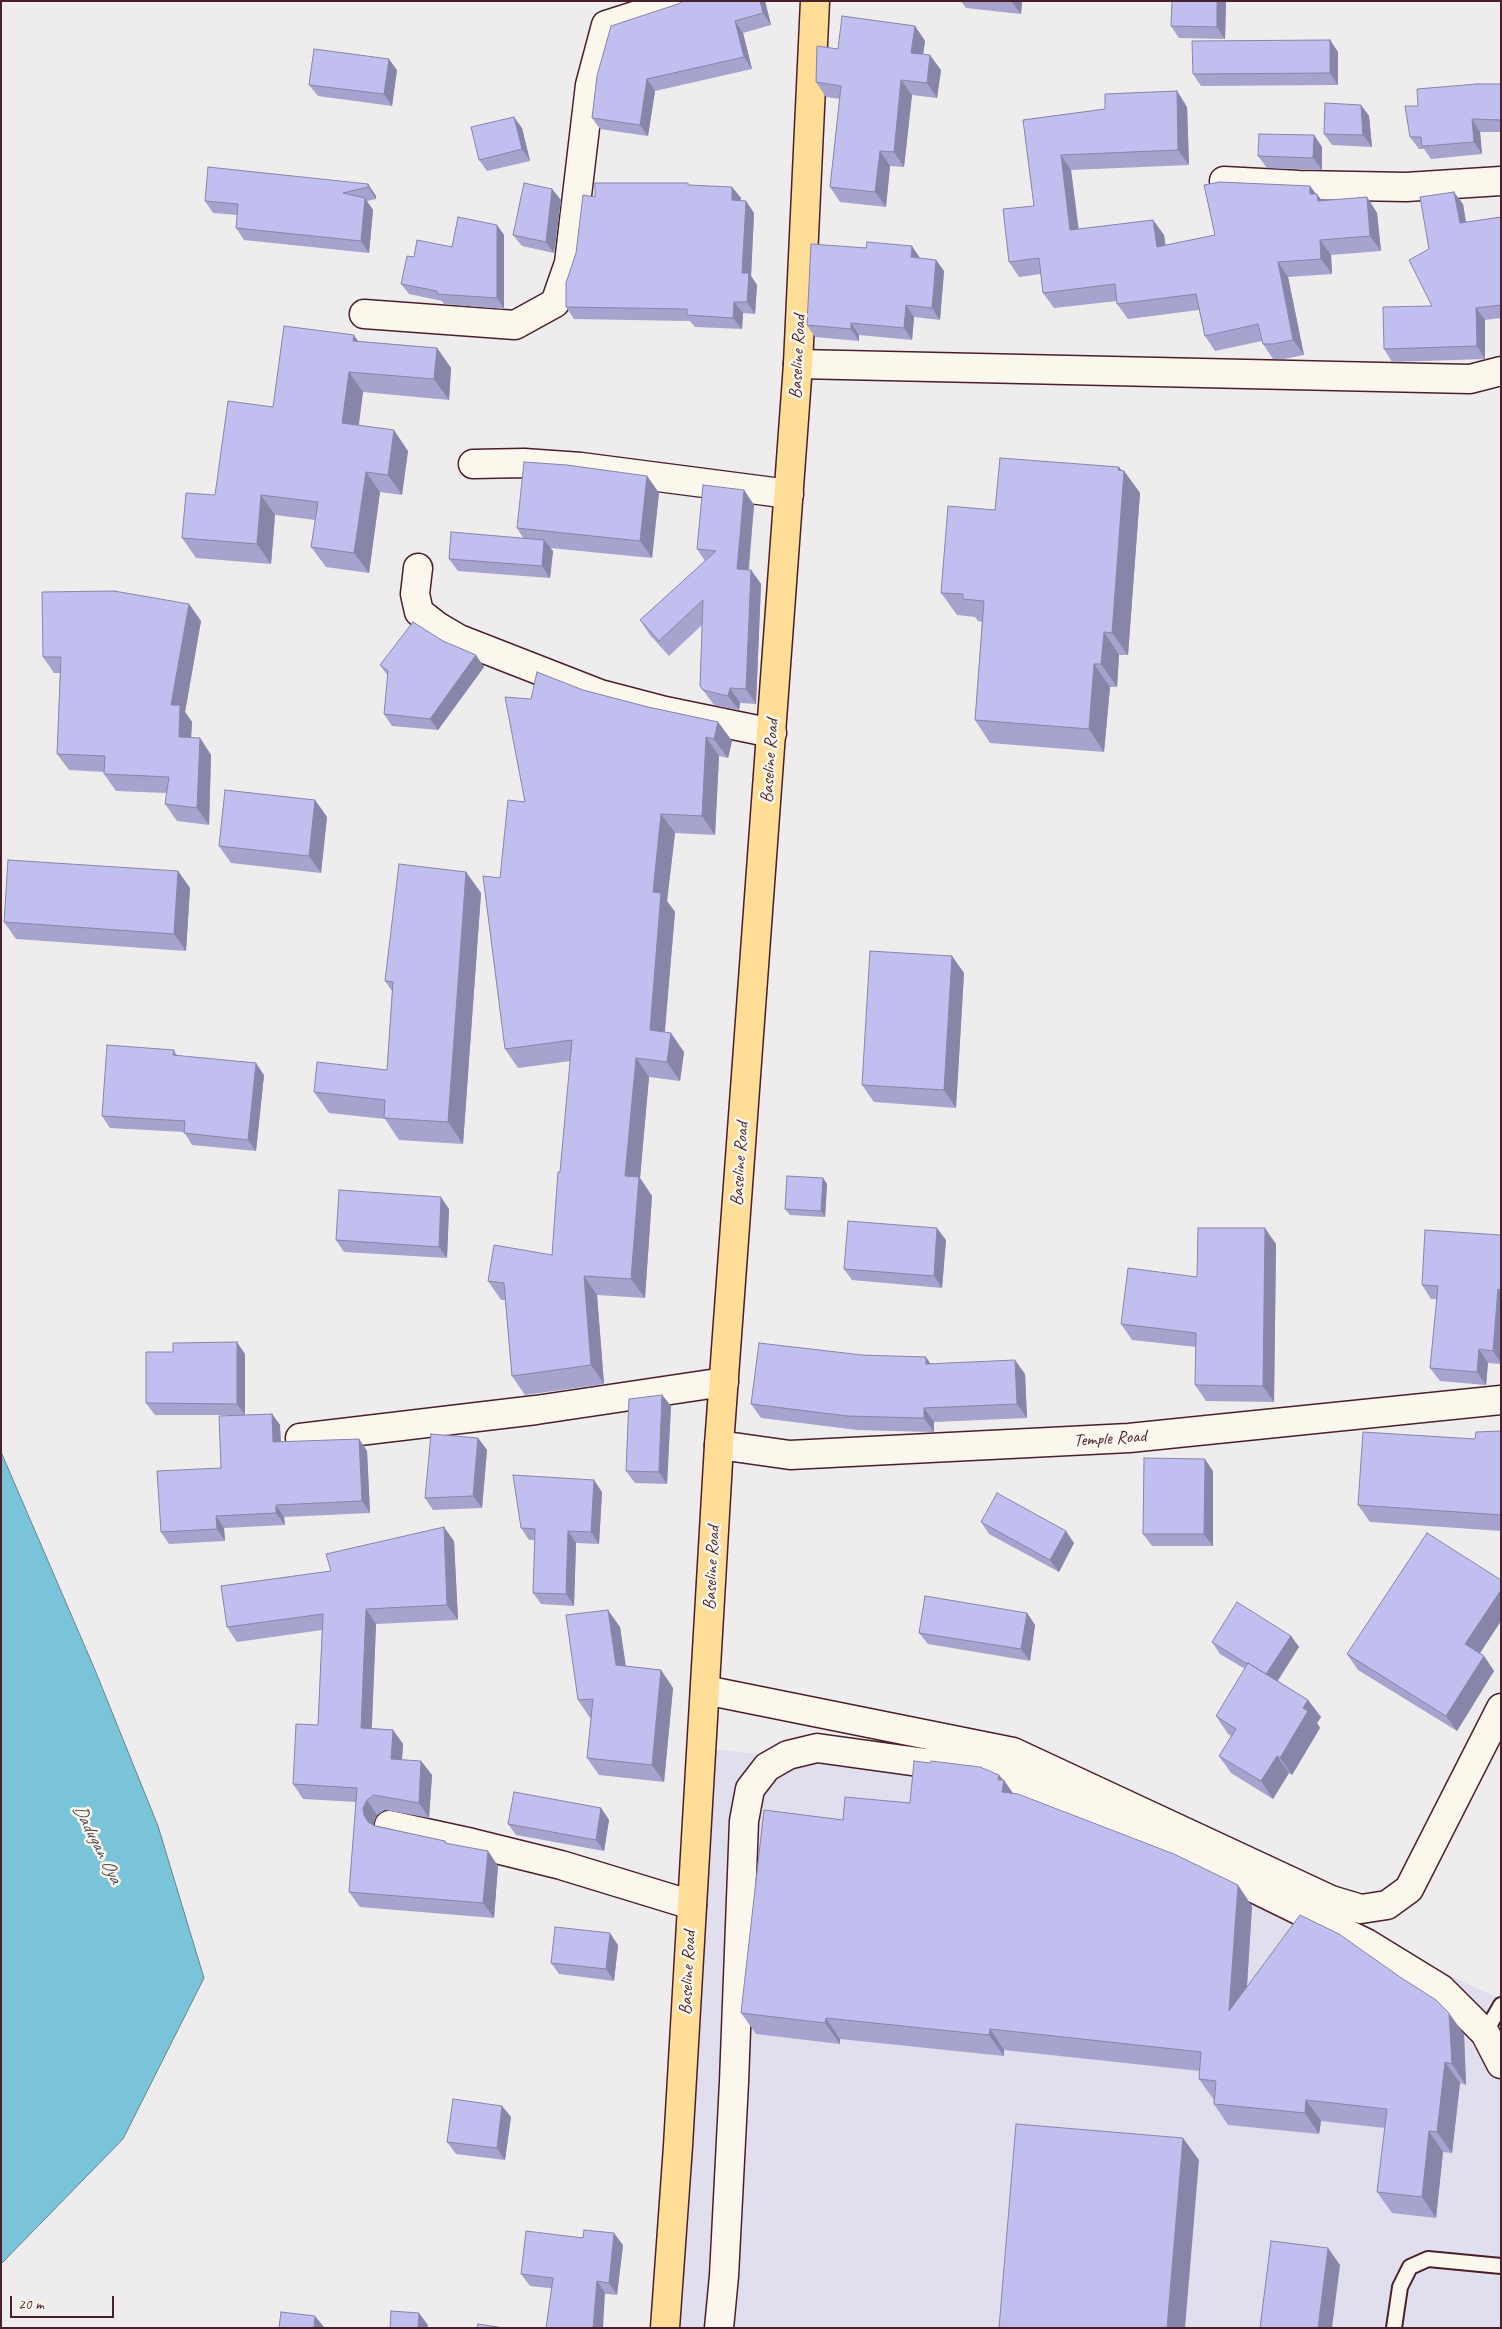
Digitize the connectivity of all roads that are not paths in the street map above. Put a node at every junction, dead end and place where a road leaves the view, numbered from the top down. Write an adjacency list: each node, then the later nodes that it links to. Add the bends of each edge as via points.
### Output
1 (682, 1): 5 (street, via 606,25 590,85 569,263 556,303 515,325)
2 (815, 1): 6 (main road, Baseline Road)
3 (1224, 180): 4 (street, via 1406,187)
4 (1501, 181)
5 (364, 314)
6 (798, 364): 7 (street, via 1470,379); 9 (main road, Baseline Road)
7 (1501, 371)
8 (473, 464): 9 (street, via 581,467)
9 (789, 494): 11 (main road, Baseline Road)
10 (418, 568): 11 (street, via 415,594 419,612 459,639 600,694)
11 (772, 733): 12 (main road, Baseline Road)
12 (724, 1382): 14 (street, via 536,1410); 15 (main road, Baseline Road)
13 (1501, 1400): 15 (street, Temple Road, via 1129,1438 790,1455)
14 (300, 1438)
15 (719, 1445): 16 (main road, Baseline Road)
16 (705, 1690): 17 (street, via 1013,1752 1332,1900 1362,1909 1387,1905 1410,1889); 19 (main road, Baseline Road)
17 (1501, 1708)
18 (389, 1825): 19 (street, via 561,1865)
19 (692, 1905): 24 (main road, Baseline Road)
20 (1501, 2005): 21 (lane)
21 (1485, 2033): 22 (street); 25 (street, via 1441,1989 1366,1943 1025,1783 998,1773 817,1748 788,1755 767,1767 750,1789 744,1821 734,2082)
22 (1501, 2064)
23 (1501, 2266): 26 (lane, via 1428,2259 1410,2267 1400,2287)
24 (664, 2328)
25 (719, 2328)
26 (1394, 2328)

